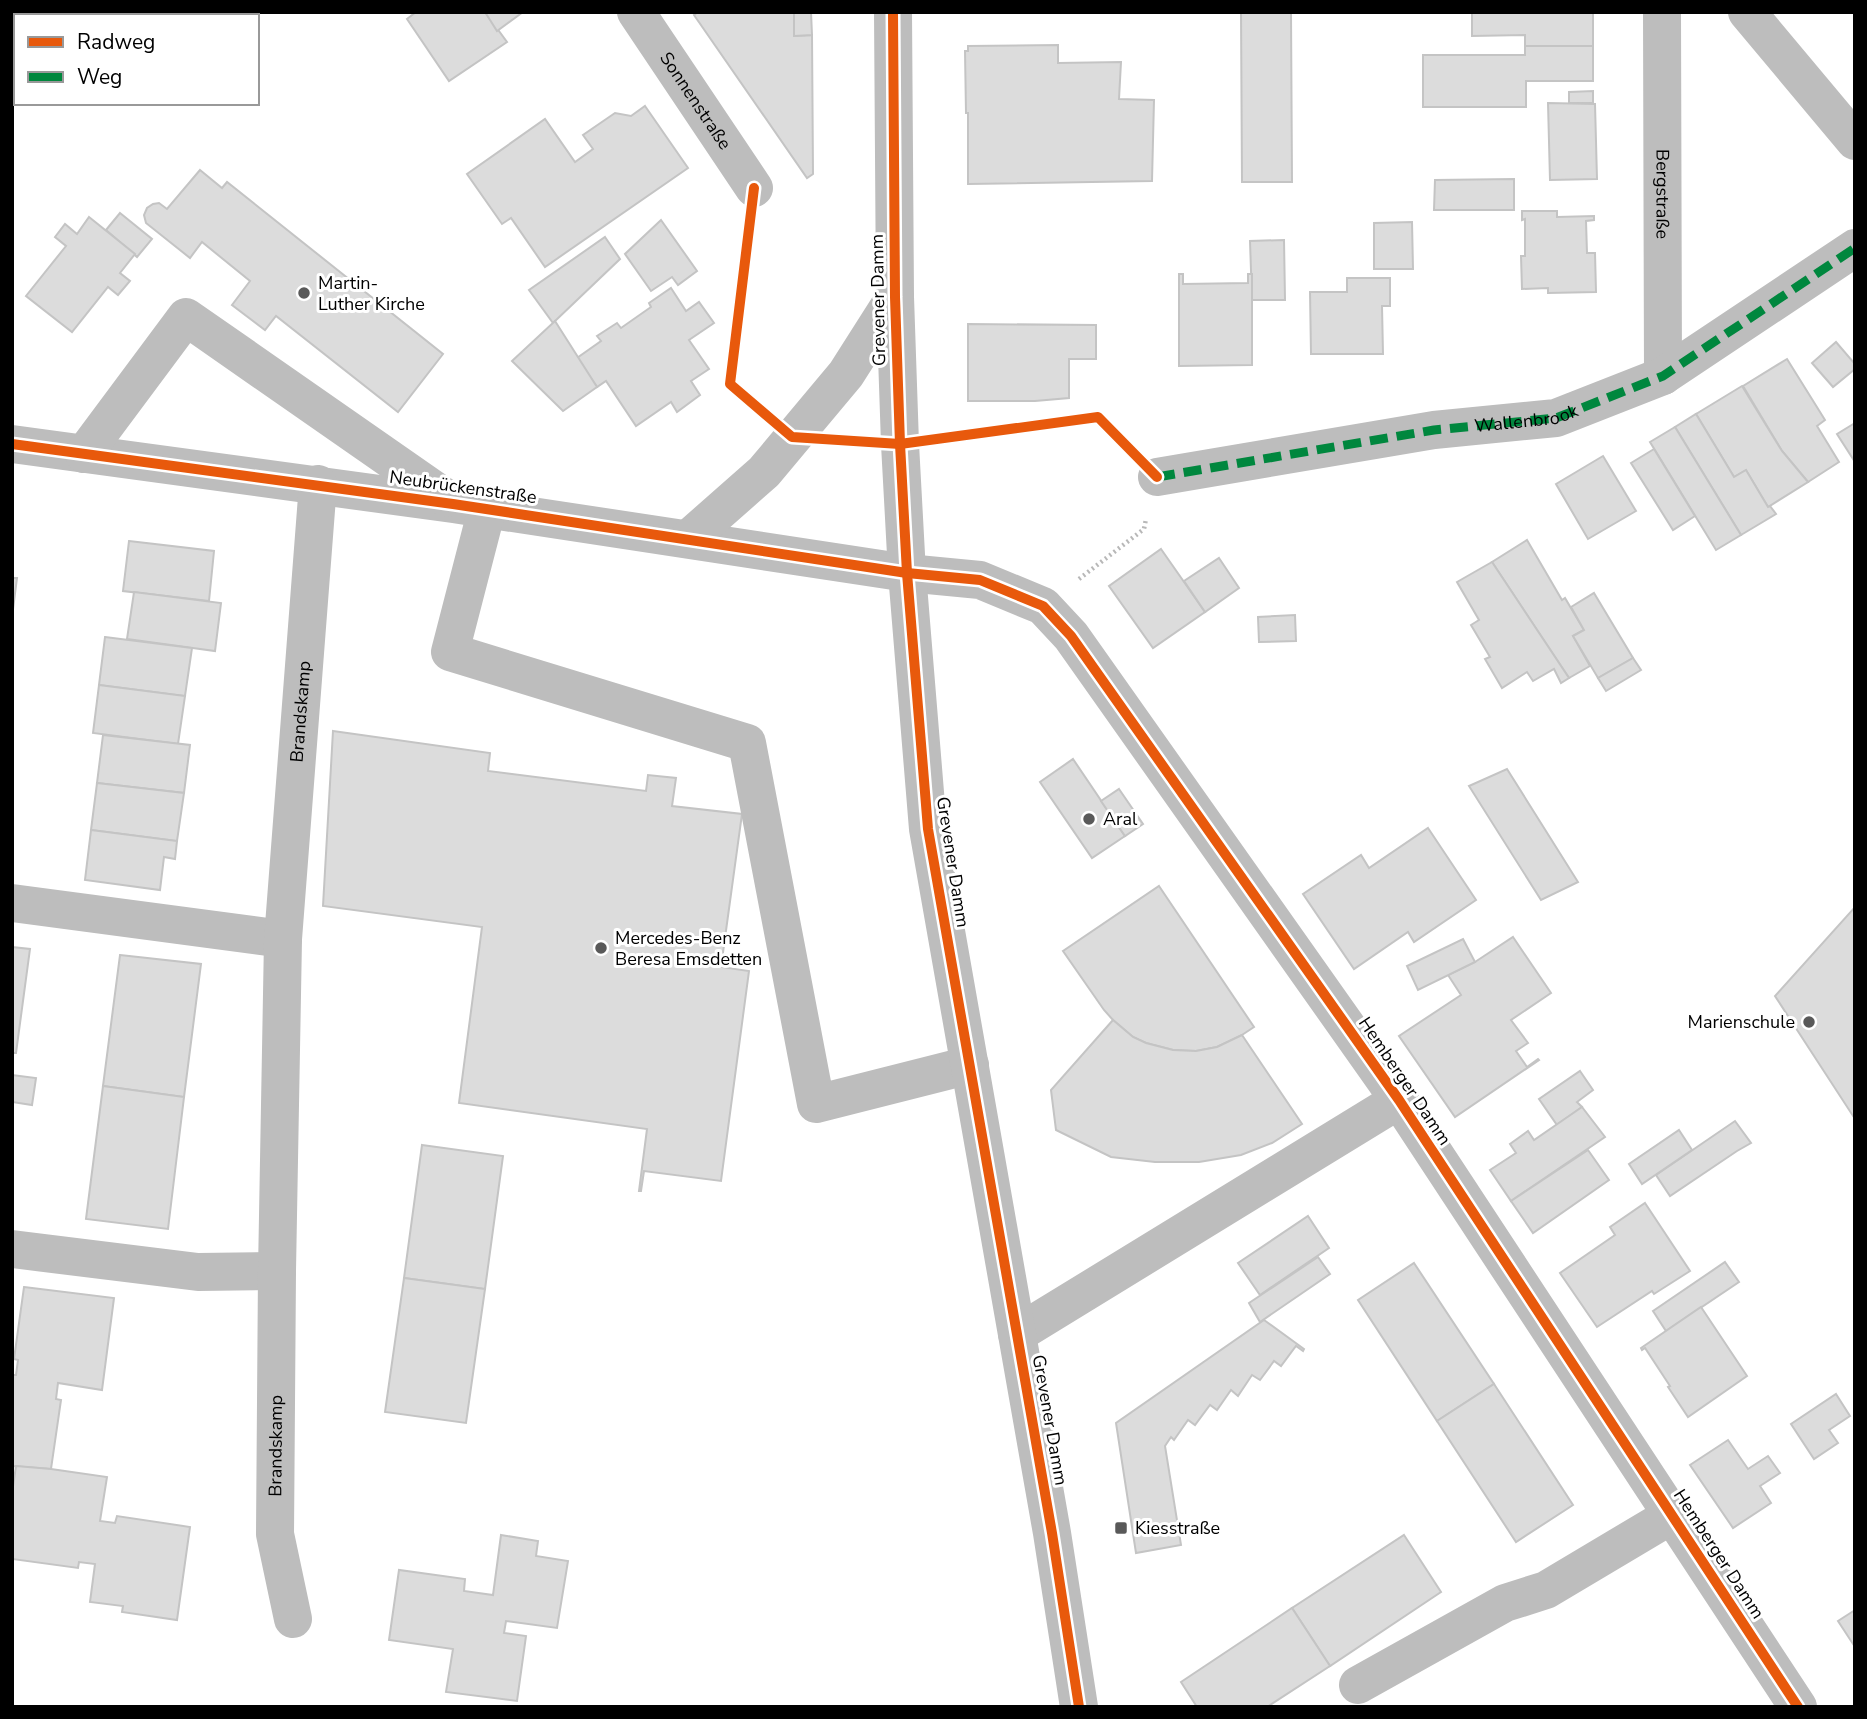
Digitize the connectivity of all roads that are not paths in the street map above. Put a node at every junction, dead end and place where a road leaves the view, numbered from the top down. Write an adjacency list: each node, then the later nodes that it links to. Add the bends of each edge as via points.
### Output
1 (636, 12): 6 (street, Sonnenstraße)
2 (893, 12): 8 (street, Grevener Damm)
3 (1662, 12): 9 (street, Bergstraße)
4 (1747, 12): 5 (street)
5 (1855, 141)
6 (754, 188)
7 (1855, 248): 9 (street, Wallenbrook)
8 (895, 297): 15 (street, via 846,374 764,472); 16 (street, Grevener Damm)
9 (1663, 376): 12 (street, Wallenbrook, via 1556,418 1434,430)
10 (12, 444): 11 (street, Neubrückenstraße)
11 (85, 454): 13 (street, Neubrückenstraße); 14 (street, via 186,317)
12 (1157, 477)
13 (318, 484): 14 (street, Neubrückenstraße); 18 (street, Brandskamp)
14 (470, 506): 15 (street, Neubrückenstraße); 19 (street, via 450,652 747,743 816,1104)
15 (688, 539): 16 (street, Neubrückenstraße)
16 (907, 573): 19 (street, Grevener Damm, via 928,829); 20 (street, Hemberger Damm, via 980,580 1043,606 1071,636)
17 (12, 903): 18 (street)
18 (283, 939): 22 (street, Brandskamp)
19 (970, 1065): 23 (street, Grevener Damm)
20 (1399, 1100): 23 (street); 24 (street, Hemberger Damm)
21 (12, 1249): 22 (street, via 198,1272)
22 (276, 1271): 25 (street, Brandskamp, via 275,1534)
23 (1017, 1334): 27 (street, Grevener Damm)
24 (1672, 1515): 26 (street, via 1546,1590 1505,1603); 28 (street, Hemberger Damm)
25 (293, 1619)
26 (1358, 1685)
27 (1079, 1707)
28 (1798, 1707)

